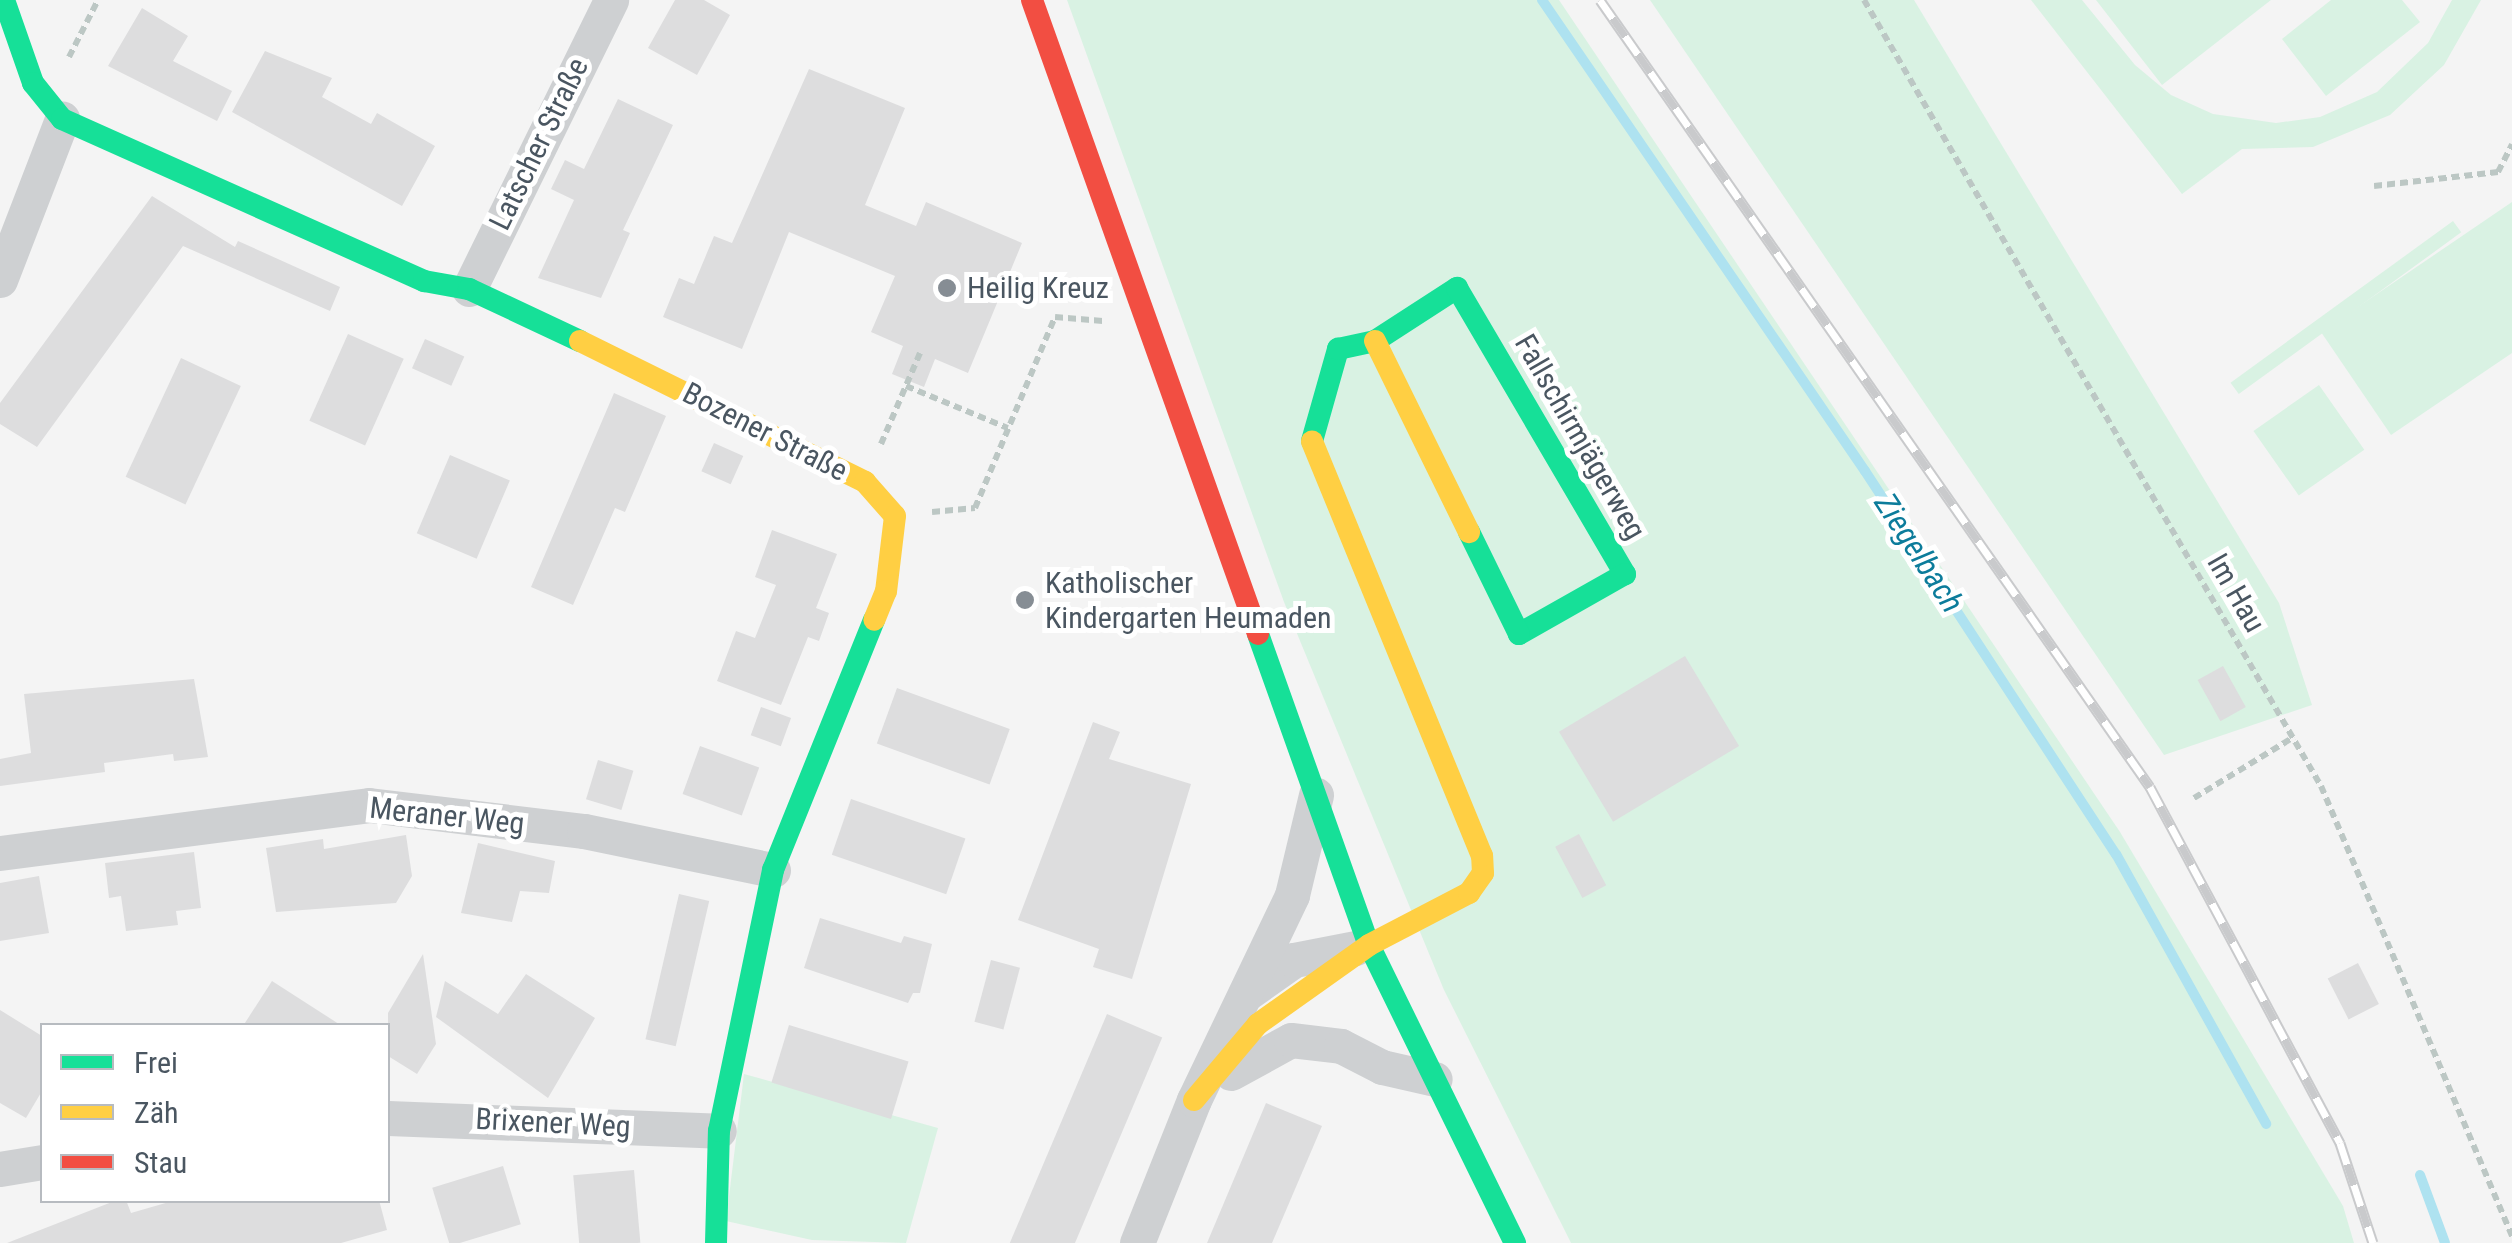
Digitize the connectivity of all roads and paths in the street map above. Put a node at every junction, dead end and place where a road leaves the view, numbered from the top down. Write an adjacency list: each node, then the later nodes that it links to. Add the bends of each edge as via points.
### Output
1 (4, 0): 6 (street)
2 (98, 0): 7 (path)
3 (611, 0): 11 (street, Latscher Straße)
4 (1032, 0): 12 (street)
5 (1864, 0): 19 (path, Im Hau)
6 (11, 53): 7 (street)
7 (54, 111): 10 (street); 11 (street, Bozener Straße, via 424,280)
8 (2512, 144): 9 (path, via 2498,172)
9 (2374, 186)
10 (2, 271)
11 (468, 288): 17 (street, Bozener Straße)
12 (1149, 324): 16 (path, via 1055,317); 20 (street)
13 (1375, 341): 13 (street, Fallschirmjägerweg, via 1457,288 1625,574 1518,634); 24 (street, Fallschirmjägerweg, via 1338,349 1311,443 1482,856 1483,873 1445,908)
14 (920, 353): 15 (path)
15 (906, 386): 16 (path); 17 (path)
16 (1008, 428): 18 (path)
17 (865, 482): 23 (street, Bozener Straße, via 894,516 886,590)
18 (974, 508)
19 (2294, 737): 21 (path); 32 (path, Im Hau, via 2321,786)
20 (1316, 794): 24 (street); 25 (street, via 1292,895)
21 (2194, 798)
22 (0, 853): 23 (street, Meraner Weg, via 369,805 584,831)
23 (774, 870): 29 (street, Bozener Straße)
24 (1368, 946): 25 (street, via 1294,960); 26 (street); 27 (street, via 1258,1024)
25 (1241, 998): 27 (street)
26 (1434, 1078): 27 (street, via 1382,1068 1341,1046 1291,1040 1255,1056); 35 (street)
27 (1194, 1100): 34 (street)
28 (390, 1118): 29 (street, Brixener Weg)
29 (719, 1132): 33 (street, Bozener Straße)
30 (40, 1162): 31 (street)
31 (0, 1168)
32 (2512, 1236)
33 (716, 1243)
34 (1136, 1243)
35 (1515, 1243)

